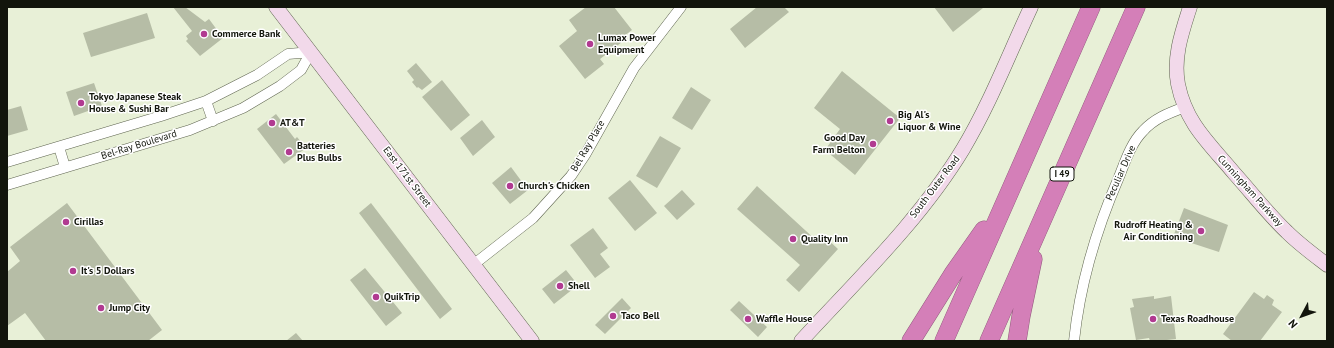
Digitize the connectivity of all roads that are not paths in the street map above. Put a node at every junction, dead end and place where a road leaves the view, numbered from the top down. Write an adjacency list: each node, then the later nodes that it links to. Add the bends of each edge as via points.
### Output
1 (681, 7): 17 (street, Bel Ray Place, via 634,68 567,181 533,218)
2 (1031, 7): 20 (street, South Outer Road, via 963,150 940,183 890,243)
3 (1091, 7): 15 (highway)
4 (1136, 7): 16 (highway, I 49)
5 (1190, 7): 9 (street, via 1180,38 1176,63 1178,84)
6 (278, 10): 7 (street, East 171st Street)
7 (310, 52): 8 (street, via 288,54 257,75); 10 (street, Bel-Ray Boulevard, via 301,70 280,86 243,108); 17 (street, East 171st Street)
8 (206, 101): 10 (street); 11 (street)
9 (1185, 107): 18 (street, Cunningham Parkway, via 1192,123 1267,212); 25 (street, Peculiar Drive, via 1152,123 1133,144 1090,252 1082,285)
10 (213, 120): 13 (street, Bel-Ray Boulevard, via 190,130)
11 (58, 147): 12 (street); 13 (street)
12 (7, 162)
13 (65, 168): 14 (street, Bel-Ray Boulevard)
14 (7, 185)
15 (1008, 196): 21 (highway, via 953,274); 22 (highway)
16 (1041, 222): 23 (highway, I 49); 24 (highway, via 1020,316)
17 (473, 265): 19 (street, East 171st Street)
18 (1327, 265)
19 (532, 341)
20 (801, 341)
21 (911, 341)
22 (944, 341)
23 (988, 341)
24 (1017, 341)
25 (1074, 341)

